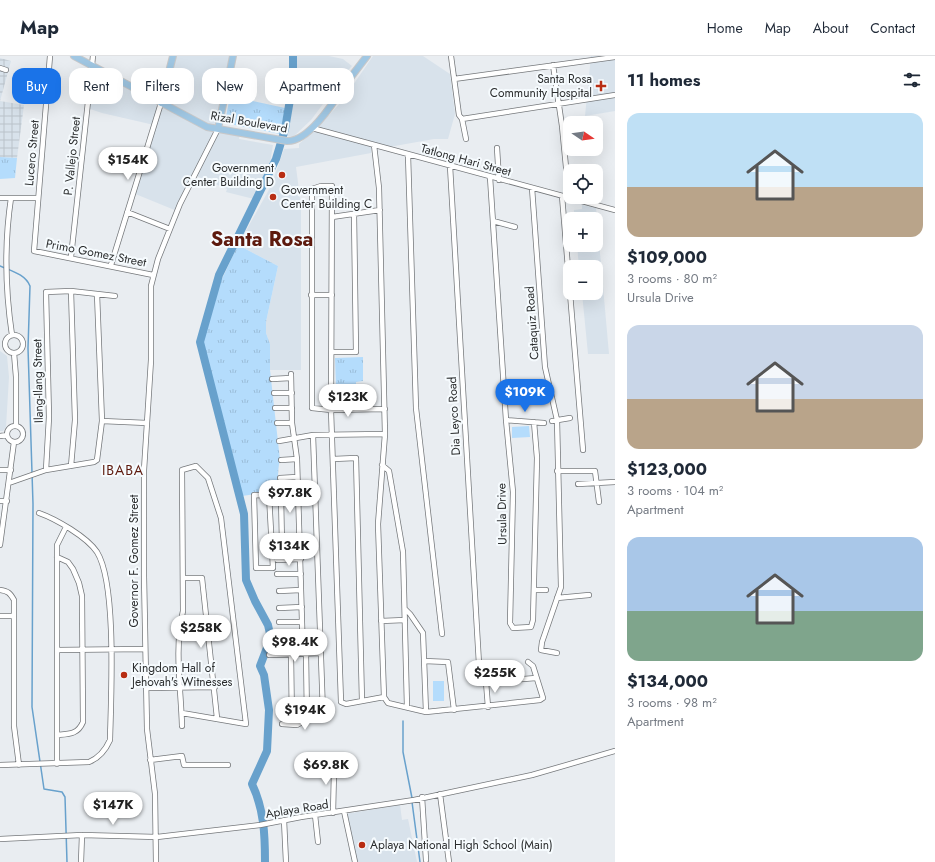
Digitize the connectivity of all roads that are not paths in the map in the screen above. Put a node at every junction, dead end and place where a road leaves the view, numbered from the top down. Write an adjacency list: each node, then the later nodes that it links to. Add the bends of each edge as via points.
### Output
1 (50, 56): 37 (street, Lucero Street)
2 (74, 56): 9 (main road, Rizal Boulevard)
3 (93, 56): 9 (street, P. Vallejo Street)
4 (173, 56): 12 (main road)
5 (233, 56): 24 (main road)
6 (367, 56): 14 (main road, Rizal Boulevard)
7 (451, 56): 15 (street)
8 (615, 57): 10 (street)
9 (92, 65): 16 (main road, Rizal Boulevard); 48 (street, P. Vallejo Street)
10 (553, 65): 15 (street); 21 (street)
11 (0, 68): 13 (street)
12 (170, 68)
13 (6, 70)
14 (354, 73)
15 (454, 79): 22 (street)
16 (131, 86)
17 (615, 95): 21 (street)
18 (161, 104): 41 (street)
19 (163, 104): 24 (main road, Rizal Boulevard, via 207,128)
20 (331, 104): 23 (main road, Rizal Boulevard)
21 (559, 104): 22 (street); 29 (street)
22 (461, 117): 25 (street)
23 (312, 128): 24 (main road, Rizal Boulevard, via 293,141); 26 (street, Tatlong Hari Street)
24 (218, 129): 46 (street, Governor F. Gomez Street)
25 (466, 139)
26 (374, 145): 28 (street, Tatlong Hari Street); 39 (street)
27 (497, 148): 32 (street)
28 (408, 155): 30 (street, Tatlong Hari Street); 139 (street, via 416,408)
29 (565, 164)
30 (450, 166): 31 (street, Tatlong Hari Street); 151 (street, Dia Leyco Road)
31 (490, 177): 32 (street, Tatlong Hari Street); 44 (street, Ursula Drive)
32 (499, 180): 33 (street, Tatlong Hari Street)
33 (532, 188): 34 (street, Tatlong Hari Street); 72 (street, Cataquiz Road, via 545,367)
34 (562, 196): 49 (street)
35 (0, 198): 36 (street)
36 (11, 198): 37 (street); 58 (street, via 5,276)
37 (38, 198): 47 (street, Lucero Street)
38 (592, 204): 40 (street, Tatlong Hari Street)
39 (380, 210): 42 (street); 67 (street)
40 (615, 210)
41 (127, 212): 46 (street); 50 (street)
42 (354, 214): 43 (street); 60 (street, via 356,352)
43 (332, 217): 54 (street); 55 (street, via 332,186 314,187)
44 (493, 221): 45 (street); 70 (street, Ursula Drive)
45 (515, 227)
46 (170, 229): 51 (street, Governor F. Gomez Street)
47 (34, 251): 48 (street, Primo Gomez Street)
48 (71, 257): 50 (street, Primo Gomez Street)
49 (567, 260)
50 (111, 265): 51 (street, Primo Gomez Street)
51 (153, 275): 75 (street, Governor F. Gomez Street)
52 (71, 291): 53 (street); 92 (street, via 75,420); 95 (street, Ilang-Ilang Street, via 46,292 50,417)
53 (97, 294): 56 (street); 71 (street)
54 (332, 294): 55 (street); 60 (street)
55 (311, 295): 68 (street, via 312,408)
56 (115, 296)
57 (570, 300): 69 (street)
58 (12, 335): 59 (street); 61 (street, via 19,337 22,343 20,350)
59 (2, 343): 61 (street, via 7,350)
60 (332, 352): 68 (street)
61 (14, 353): 78 (street)
62 (272, 379): 64 (street, via 291,376)
63 (274, 393): 64 (street)
64 (292, 393): 66 (street)
65 (275, 408): 66 (street)
66 (292, 408): 77 (street)
67 (385, 409): 68 (street); 79 (street)
68 (331, 410): 82 (street)
69 (575, 417): 72 (street); 87 (street)
70 (506, 420): 73 (street); 123 (street, Ursula Drive, via 513,492 510,623 513,628 531,627)
71 (102, 421): 75 (street); 92 (street, via 97,460)
72 (555, 421): 96 (street, Cataquiz Road)
73 (534, 422): 74 (street); 123 (street, Ursula Drive, via 537,458)
74 (544, 422)
75 (147, 423): 141 (street, Governor F. Gomez Street, via 144,497)
76 (277, 423): 77 (street)
77 (292, 423): 84 (street)
78 (16, 426): 80 (street, via 9,429); 86 (street, via 21,429 23,435 20,440)
79 (386, 434): 82 (street); 91 (street)
80 (7, 435): 83 (street); 86 (street, via 9,440)
81 (313, 435): 82 (street); 84 (street); 112 (street)
82 (332, 435): 89 (street)
83 (0, 436)
84 (295, 437): 85 (street); 88 (street)
85 (279, 441)
86 (14, 442): 94 (street)
87 (583, 450)
88 (297, 459): 90 (street); 97 (street)
89 (333, 459): 157 (street, via 341,702 346,704); 157 (street, via 356,458)
90 (281, 460)
91 (382, 465): 130 (street, via 389,470 401,544); 134 (street, via 378,524)
92 (71, 466): 95 (street)
93 (0, 470): 94 (street)
94 (11, 470): 100 (street)
95 (46, 470): 100 (street)
96 (557, 471): 101 (street, via 595,471); 127 (street, Cataquiz Road, via 561,587)
97 (297, 477): 98 (street); 105 (street)
98 (280, 478)
99 (615, 482): 101 (street)
100 (9, 483): 107 (street)
101 (598, 483): 102 (street); 108 (street)
102 (578, 484)
103 (269, 495): 103 (street, via 254,495 256,568 273,568); 104 (street)
104 (281, 496): 105 (street); 114 (street, via 282,544)
105 (298, 496): 114 (street)
106 (0, 501): 107 (street)
107 (7, 501): 111 (street)
108 (599, 502)
109 (39, 513): 110 (street)
110 (66, 527): 115 (street, via 58,545); 140 (street, via 87,542 96,552 104,568)
111 (1, 533): 113 (street)
112 (317, 544): 114 (street); 144 (street)
113 (0, 545)
114 (300, 545): 116 (street)
115 (57, 557): 142 (street); 143 (street, via 68,562 79,583 82,596)
116 (301, 559): 117 (street); 119 (street)
117 (277, 560)
118 (277, 574): 119 (street)
119 (301, 574): 122 (street)
120 (183, 578): 135 (street, via 183,611); 136 (street, via 202,578); 163 (street, via 182,470 196,466 208,478 221,518 246,724)
121 (0, 590): 132 (street, via 11,593 14,600)
122 (301, 590): 125 (street); 128 (street)
123 (534, 590): 124 (street)
124 (546, 590)
125 (279, 591)
126 (589, 595): 127 (street)
127 (557, 598): 145 (street, Cataquiz Road, via 541,650)
128 (302, 607): 129 (street); 138 (street)
129 (279, 608)
130 (405, 609): 133 (street); 149 (street, via 423,633)
131 (0, 616): 132 (street)
132 (14, 616): 172 (street, via 14,726)
133 (405, 620): 134 (street); 158 (street)
134 (382, 621): 156 (street)
135 (180, 622): 136 (street); 155 (street)
136 (206, 622): 153 (street)
137 (279, 622): 138 (street)
138 (302, 622): 147 (street)
139 (442, 634)
140 (111, 649): 141 (street); 143 (street); 173 (street, via 110,740 107,747 95,760)
141 (145, 649): 154 (street, Governor F. Gomez Street)
142 (57, 650): 143 (street); 168 (street)
143 (84, 650): 168 (street, via 83,722 74,734)
144 (321, 653): 147 (street); 164 (street, via 323,713)
145 (556, 653)
146 (291, 654): 147 (street); 148 (street); 166 (street)
147 (304, 654): 164 (street)
148 (269, 655)
149 (424, 662): 160 (street, via 448,662); 161 (street)
150 (528, 662): 152 (street)
151 (479, 664)
152 (536, 678): 159 (street, via 486,682); 159 (street, via 543,698 540,700)
153 (215, 687): 155 (street); 163 (street)
154 (146, 688): 155 (street); 170 (street, Governor F. Gomez Street)
155 (181, 689): 162 (street)
156 (384, 697): 157 (street); 158 (street, via 388,703)
157 (362, 701)
158 (407, 707): 161 (street)
159 (488, 707): 160 (street)
160 (454, 710): 161 (street)
161 (426, 712)
162 (182, 713): 163 (street); 167 (street)
163 (218, 718)
164 (308, 718): 166 (street, via 300,724)
165 (282, 724): 166 (street)
166 (292, 724)
167 (182, 726)
168 (58, 735): 173 (street)
169 (615, 751): 176 (street, Aplaya Road, via 532,775)
170 (150, 760): 174 (street, via 182,756 184,765); 183 (street, Governor F. Gomez Street)
171 (321, 763): 179 (street, via 334,772)
172 (19, 764): 173 (street); 175 (street)
173 (57, 764)
174 (228, 765)
175 (0, 766)
176 (440, 794): 177 (street, Aplaya Road); 191 (street)
177 (422, 797): 178 (street, Aplaya Road, via 412,801); 186 (street)
178 (344, 812): 179 (street, Aplaya Road); 190 (street)
179 (333, 813): 180 (street, Aplaya Road)
180 (315, 815): 181 (street, Aplaya Road); 185 (street)
181 (284, 820): 183 (street, Aplaya Road); 189 (street)
182 (82, 834): 183 (street, Aplaya Road); 184 (street, Aplaya Road); 187 (street)
183 (157, 837): 188 (street, Governor F. Gomez Street)
184 (0, 839)
185 (318, 842)
186 (426, 860)
187 (81, 862)
188 (156, 862)
189 (286, 862)
190 (355, 862)
191 (449, 862)

